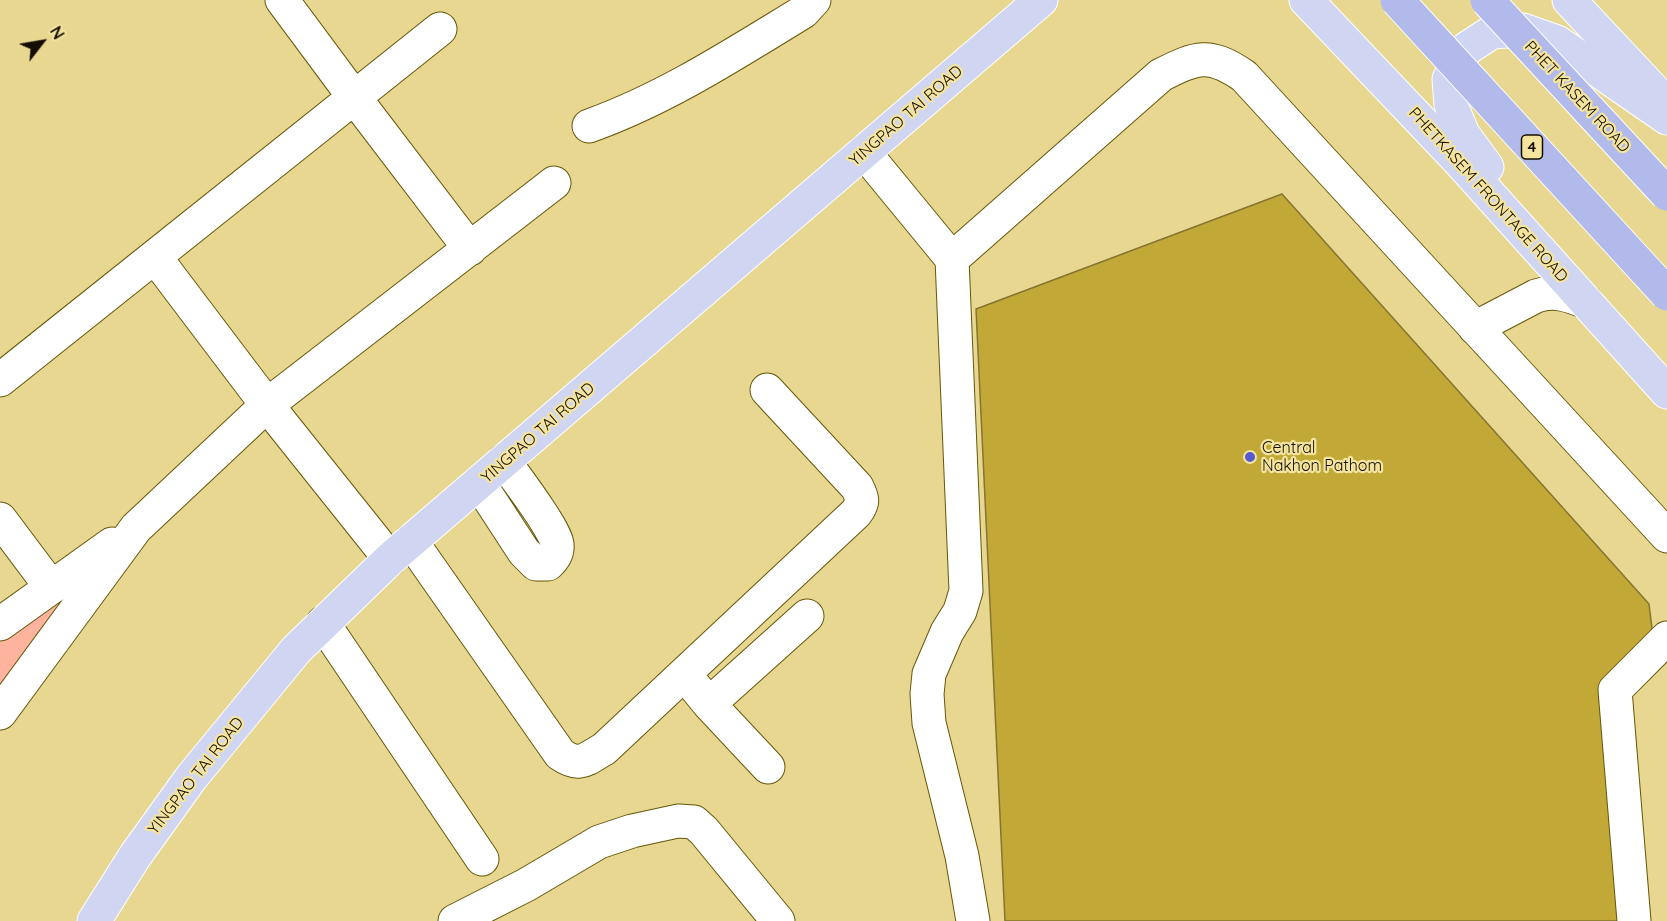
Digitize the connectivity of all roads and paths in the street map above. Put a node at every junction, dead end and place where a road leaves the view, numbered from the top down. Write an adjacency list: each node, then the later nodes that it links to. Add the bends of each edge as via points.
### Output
1 (282, 0): 9 (street)
2 (814, 0): 12 (street, via 803,12 705,72)
3 (1041, 0): 13 (main road, YINGPAO TAI ROAD)
4 (1306, 0): 20 (main road, PHETKASEM FRONTAGE ROAD)
5 (1397, 0): 19 (highway, 4, bridge)
6 (1487, 0): 15 (highway, PHET KASEM ROAD, bridge)
7 (1569, 0): 10 (main road)
8 (440, 29): 9 (street)
9 (354, 97): 16 (street); 17 (street)
10 (1667, 104)
11 (1667, 118): 20 (main road, via 1557,42 1523,30 1492,32 1466,49 1449,79 1451,105 1463,134)
12 (589, 126)
13 (864, 152): 18 (street); 26 (main road, YINGPAO TAI ROAD)
14 (554, 183): 16 (street)
15 (1667, 194)
16 (470, 249): 25 (street)
17 (155, 257): 22 (street); 25 (street)
18 (952, 259): 21 (street, via 1161,75 1186,63 1208,59 1227,64 1244,76); 45 (street, via 966,591 928,674 927,694 929,723 962,856)
19 (1667, 294)
20 (1586, 302): 21 (street, via 1546,293); 24 (main road, PHETKASEM FRONTAGE ROAD)
21 (1475, 328): 30 (street)
22 (0, 380)
23 (767, 390): 37 (street, via 857,487 862,505)
24 (1667, 392)
25 (267, 405): 29 (street); 31 (street)
26 (504, 461): 27 (main road, YINGPAO TAI ROAD); 27 (street, via 558,541 556,555 548,564 536,564 524,552)
27 (479, 483): 31 (main road, YINGPAO TAI ROAD)
28 (0, 519): 32 (street)
29 (136, 528): 32 (street); 39 (street)
30 (1667, 536)
31 (400, 550): 34 (main road, YINGPAO TAI ROAD); 37 (street, via 570,761 582,761 604,749)
32 (51, 587): 35 (street)
33 (807, 616): 38 (street)
34 (323, 623): 41 (street); 42 (main road, YINGPAO TAI ROAD, via 296,650 191,778)
35 (0, 624)
36 (1667, 638): 46 (street, via 1615,690)
37 (684, 674): 38 (street)
38 (709, 704): 40 (street)
39 (0, 713)
40 (768, 767)
41 (482, 860)
42 (94, 921)
43 (456, 921): 44 (street, via 599,842 678,821 694,822 704,831)
44 (778, 921)
45 (973, 921)
46 (1634, 921)

